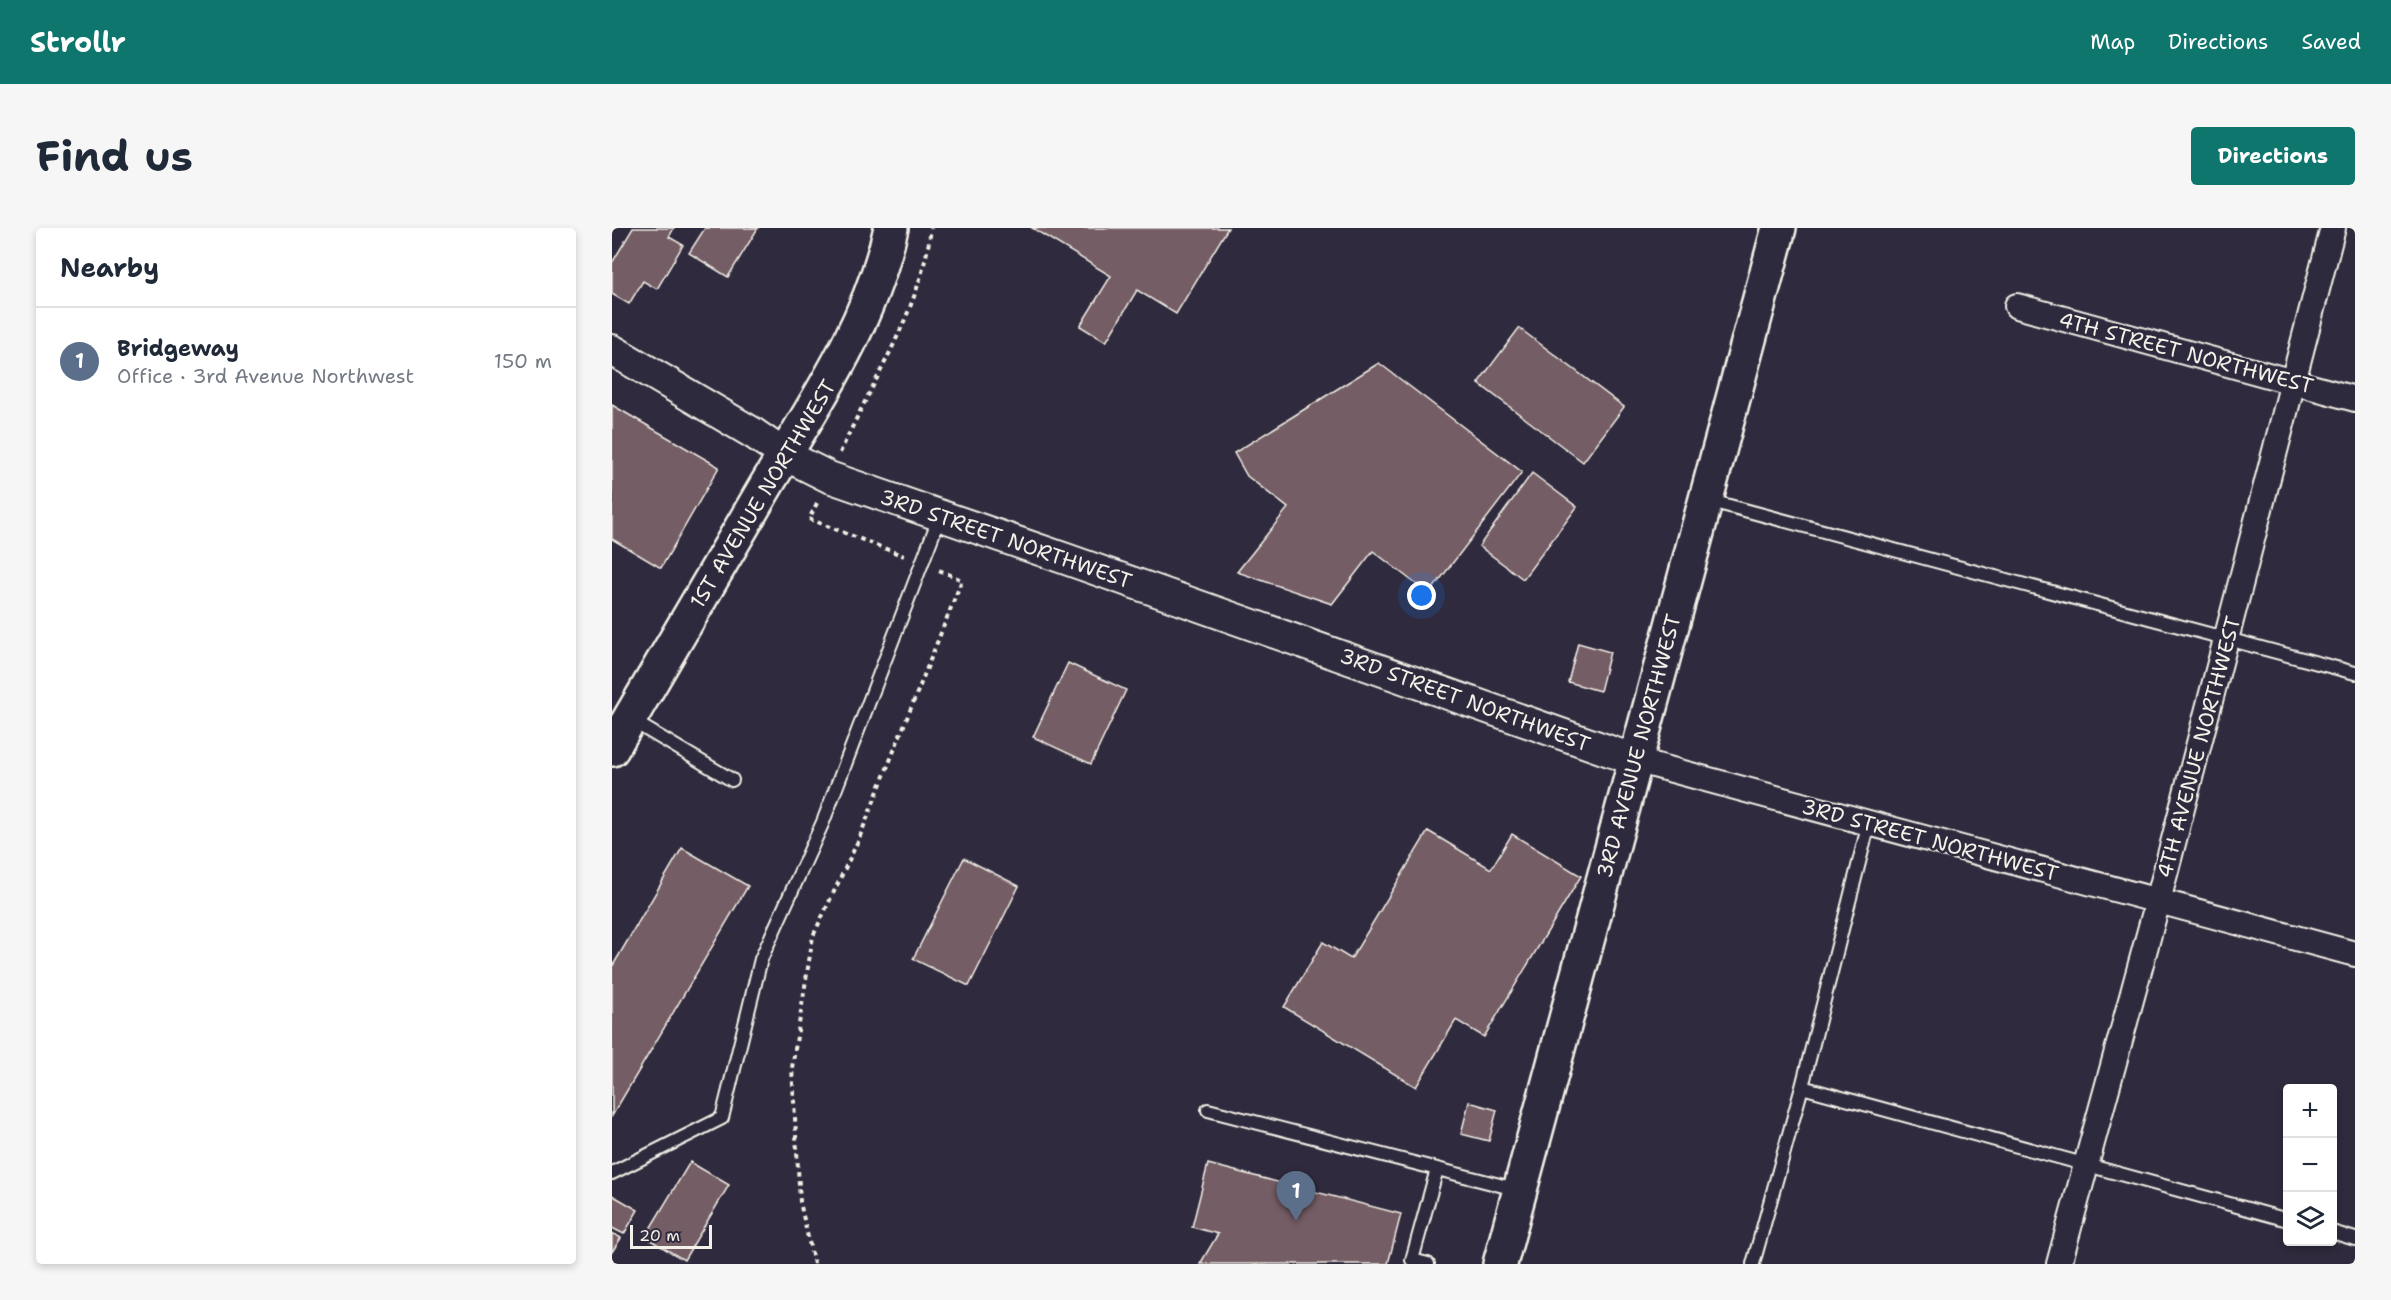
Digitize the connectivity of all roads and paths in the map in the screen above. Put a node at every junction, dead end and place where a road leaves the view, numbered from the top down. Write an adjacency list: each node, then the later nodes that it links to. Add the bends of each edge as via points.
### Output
1 (891, 228): 10 (main road, 1ST AVENUE NORTHWEST, via 884,261 857,329)
2 (931, 228): 5 (path)
3 (1779, 228): 11 (main road, 3RD AVENUE NORTHWEST)
4 (2333, 228): 8 (street, 4TH AVENUE NORTHWEST)
5 (925, 268)
6 (2018, 306): 8 (street, 4TH STREET NORTHWEST)
7 (612, 350): 10 (street, 3RD STREET NORTHWEST)
8 (2294, 382): 9 (street, 4TH STREET NORTHWEST); 13 (street, 4TH AVENUE NORTHWEST)
9 (2355, 399)
10 (785, 455): 12 (street, 3RD STREET NORTHWEST, via 829,477); 15 (main road, 1ST AVENUE NORTHWEST)
11 (1706, 499): 13 (lane); 17 (main road, 3RD AVENUE NORTHWEST)
12 (940, 516): 17 (street, 3RD STREET NORTHWEST); 27 (lane, via 823,822 761,959 722,1118)
13 (2227, 638): 14 (lane); 20 (street, 4TH AVENUE NORTHWEST)
14 (2355, 673)
15 (630, 719): 16 (main road, 1ST AVENUE NORTHWEST); 18 (lane)
16 (612, 749)
17 (1635, 760): 19 (street, 3RD STREET NORTHWEST); 28 (main road, 3RD AVENUE NORTHWEST)
18 (732, 780)
19 (1869, 823): 20 (street, 3RD STREET NORTHWEST); 23 (lane)
20 (2158, 901): 21 (street, 3RD STREET NORTHWEST); 25 (street, 4TH AVENUE NORTHWEST)
21 (2355, 954)
22 (792, 1068): 32 (path, via 800,1202)
23 (1802, 1087): 25 (lane); 35 (lane)
24 (1208, 1110): 26 (lane)
25 (2086, 1165): 29 (lane); 36 (street, 4TH AVENUE NORTHWEST)
26 (1437, 1169): 28 (lane); 33 (lane, via 1412,1260)
27 (612, 1173)
28 (1520, 1190): 34 (main road, 3RD AVENUE NORTHWEST)
29 (2283, 1219)
30 (2337, 1234): 31 (lane)
31 (2355, 1239)
32 (814, 1264)
33 (1428, 1264)
34 (1500, 1264)
35 (1753, 1264)
36 (2060, 1264)

